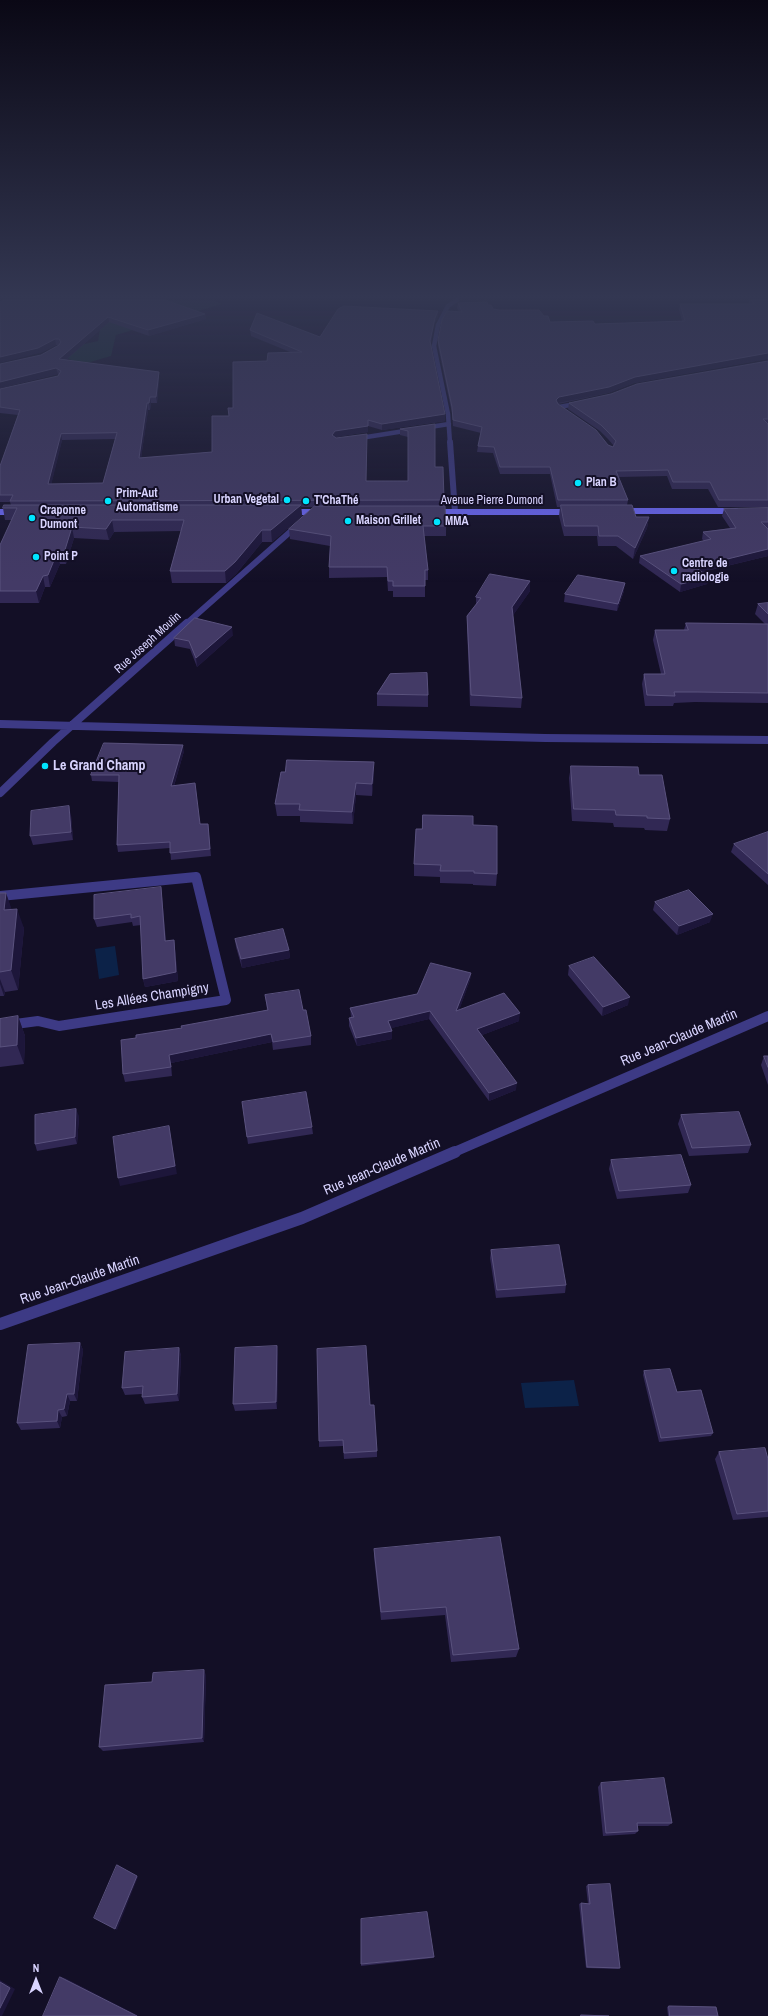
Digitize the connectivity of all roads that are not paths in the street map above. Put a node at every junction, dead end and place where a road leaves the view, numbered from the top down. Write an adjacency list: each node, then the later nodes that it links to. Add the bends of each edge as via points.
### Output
1 (444, 394): 4 (street)
2 (588, 401): 3 (street, via 559,407)
3 (566, 411)
4 (449, 424): 5 (street); 14 (street)
5 (351, 439)
6 (618, 511): 7 (main road)
7 (747, 511)
8 (0, 512): 9 (main road)
9 (21, 512)
10 (282, 512): 11 (main road)
11 (313, 512): 12 (main road); 17 (street, Rue Joseph Moulin)
12 (327, 512)
13 (423, 512): 14 (main road, Avenue Pierre Dumond)
14 (455, 512): 15 (main road, Avenue Pierre Dumond)
15 (578, 512)
16 (0, 724): 17 (street)
17 (73, 726): 18 (street); 19 (street, Rue Joseph Moulin)
18 (768, 740)
19 (0, 793)
20 (0, 896): 22 (street, Les Allées Champigny, via 196,877 226,1000 59,1026 38,1021)
21 (768, 1016): 23 (street, Rue Jean-Claude Martin, via 302,1218)
22 (0, 1026)
23 (0, 1324)

